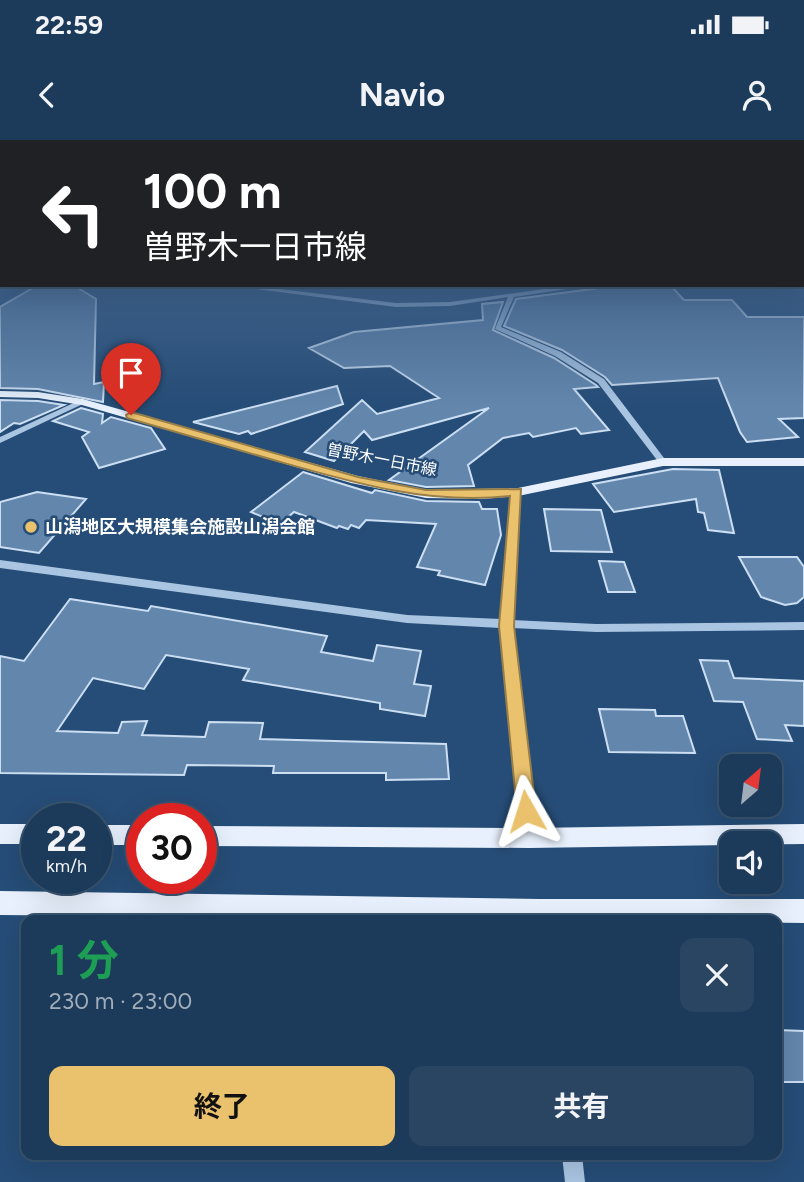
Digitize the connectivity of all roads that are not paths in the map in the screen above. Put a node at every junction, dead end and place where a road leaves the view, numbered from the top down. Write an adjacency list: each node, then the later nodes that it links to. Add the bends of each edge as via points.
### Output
1 (506, 309): 5 (street, via 497,328 558,354 601,381)
2 (0, 394): 3 (main road, 曽野木一日市線)
3 (83, 401): 4 (street); 7 (main road, 曽野木一日市線, via 356,480 426,494)
4 (0, 440)
5 (663, 462): 6 (main road, 曽野木一日市線); 7 (main road, 曽野木一日市線)
6 (804, 463)
7 (516, 491): 9 (street)
8 (0, 564): 9 (street, via 407,619)
9 (506, 626): 10 (street); 15 (street)
10 (804, 626)
11 (0, 834): 12 (main road)
12 (21, 834)
13 (804, 834): 15 (main road)
14 (217, 836): 15 (main road)
15 (529, 838)
16 (0, 903): 18 (main road)
17 (804, 911): 19 (main road)
18 (498, 915)
19 (593, 915)
20 (573, 1160): 21 (street)
21 (575, 1182)

